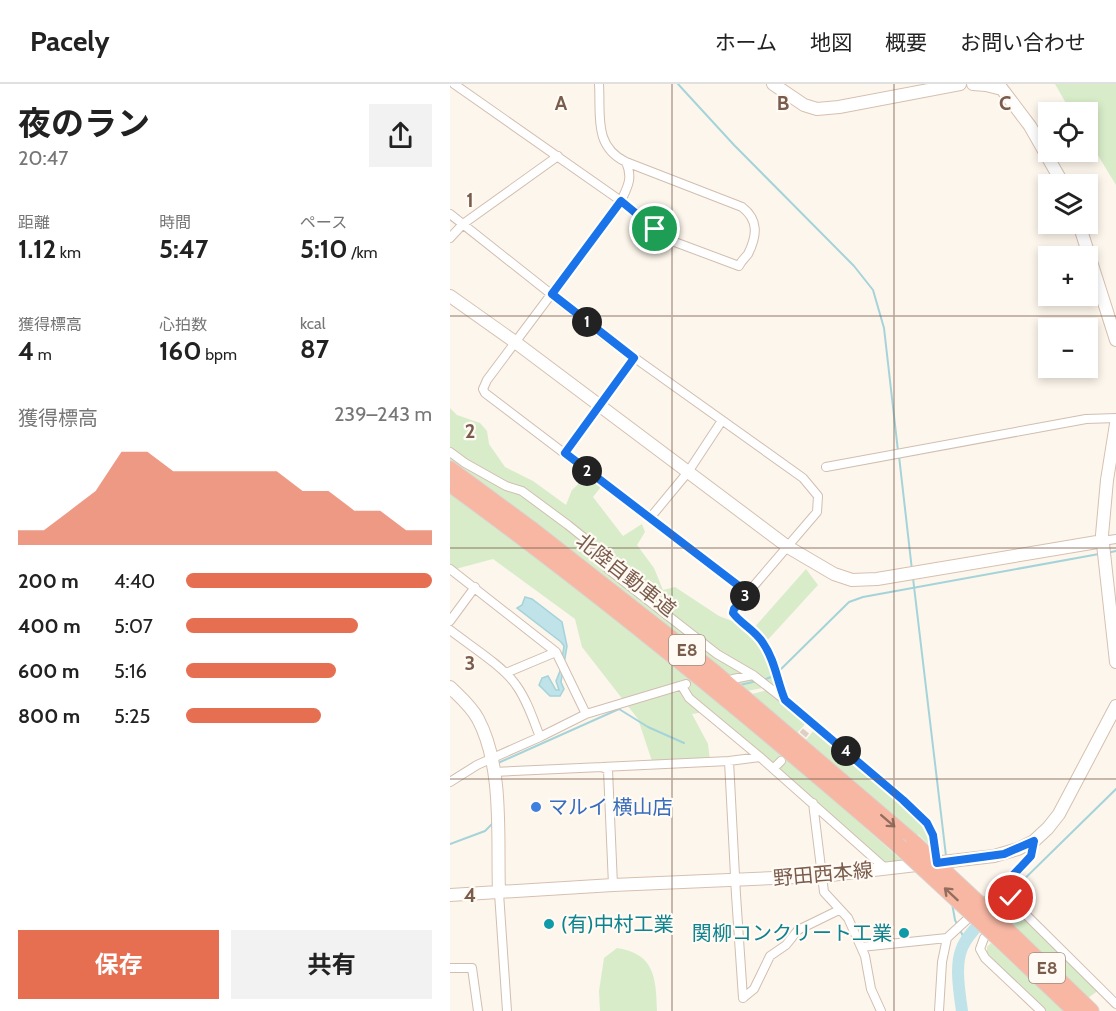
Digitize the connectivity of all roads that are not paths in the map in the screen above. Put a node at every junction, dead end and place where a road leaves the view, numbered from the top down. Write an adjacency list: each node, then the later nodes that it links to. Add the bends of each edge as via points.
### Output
1 (454, 84): 6 (street)
2 (599, 84): 7 (street, via 601,134 610,152)
3 (773, 84): 4 (street, via 804,105 818,109)
4 (960, 84)
5 (973, 84): 8 (street, via 1002,89 1030,126)
6 (558, 156): 9 (street); 11 (street)
7 (626, 162): 9 (street, via 630,172); 9 (street, via 742,207 752,214 756,228 747,256 739,266 672,241)
8 (1057, 174)
9 (621, 201): 14 (street)
10 (450, 214): 11 (street)
11 (463, 224): 13 (street); 14 (street)
12 (1082, 234): 16 (street)
13 (450, 238)
14 (552, 294): 17 (street); 18 (street)
15 (450, 296): 17 (street)
16 (1116, 340)
17 (515, 342): 19 (street); 24 (street, via 483,389)
18 (634, 358): 19 (street); 21 (street)
19 (599, 406): 24 (street); 27 (street)
20 (1116, 418): 25 (street, via 1086,419)
21 (721, 422): 27 (street); 31 (street, via 803,478 818,496 817,512)
22 (1116, 424): 30 (street, via 1107,480)
23 (450, 452): 40 (street, via 506,486 522,491 583,537 615,575 717,654)
24 (565, 453): 29 (street)
25 (826, 467)
26 (450, 469): 68 (highway, 北陸自動車道 / E8, one-way to 68, bridge, via 714,672 914,843)
27 (688, 471): 29 (street); 31 (street)
28 (450, 484): 68 (highway, 北陸自動車道 / E8, one-way to 28, bridge, via 696,673)
29 (650, 518): 34 (street)
30 (1110, 540): 31 (street, via 852,580); 38 (street)
31 (788, 547): 34 (street)
32 (450, 569): 33 (street)
33 (476, 587): 35 (street); 37 (street)
34 (748, 593): 43 (street, via 733,613 764,644)
35 (450, 621)
36 (450, 630): 39 (street)
37 (556, 652): 39 (street); 45 (street)
38 (1116, 662)
39 (506, 673): 48 (street, via 523,696)
40 (754, 676): 41 (street); 43 (street)
41 (733, 679)
42 (450, 687): 52 (street, via 477,717)
43 (785, 700): 46 (street)
44 (1116, 706): 57 (street, 野田西本線, via 1059,814)
45 (586, 714): 48 (street); 49 (street, via 686,690)
46 (813, 723): 47 (street); 58 (street, via 927,823)
47 (806, 731)
48 (540, 736): 52 (street)
49 (760, 757): 50 (street); 54 (street)
50 (729, 760): 53 (street); 61 (street)
51 (781, 761): 54 (street)
52 (493, 765): 53 (street); 55 (street, via 477,765); 64 (street)
53 (602, 767): 62 (street, via 609,773)
54 (774, 768): 56 (street)
55 (450, 782)
56 (813, 803): 59 (street); 60 (street)
57 (1034, 841): 58 (street, 野田西本線, via 1004,854); 63 (street, via 1031,856)
58 (937, 863): 59 (street, 野田西本線)
59 (885, 868): 60 (street, 野田西本線)
60 (822, 876): 61 (street, 野田西本線); 67 (street, via 824,892)
61 (735, 881): 62 (street, 野田西本線); 67 (street, via 743,998 754,988 770,956 798,930)
62 (613, 885): 64 (street, 野田西本線)
63 (1002, 890): 66 (street); 69 (street)
64 (499, 893): 65 (street, 野田西本線); 74 (street)
65 (450, 895)
66 (1019, 907): 72 (street); 77 (street, via 984,938 980,949)
67 (839, 910): 70 (street, via 848,918)
68 (998, 930): 78 (highway, 北陸自動車道 / E8); 79 (highway, 北陸自動車道 / E8)
69 (947, 938): 70 (street); 76 (street)
70 (861, 947): 75 (street, via 873,997)
71 (450, 968): 73 (street, via 472,968)
72 (1116, 1004)
73 (478, 1011)
74 (507, 1011)
75 (881, 1011)
76 (939, 1011)
77 (1041, 1011)
78 (1075, 1011)
79 (1091, 1011)

